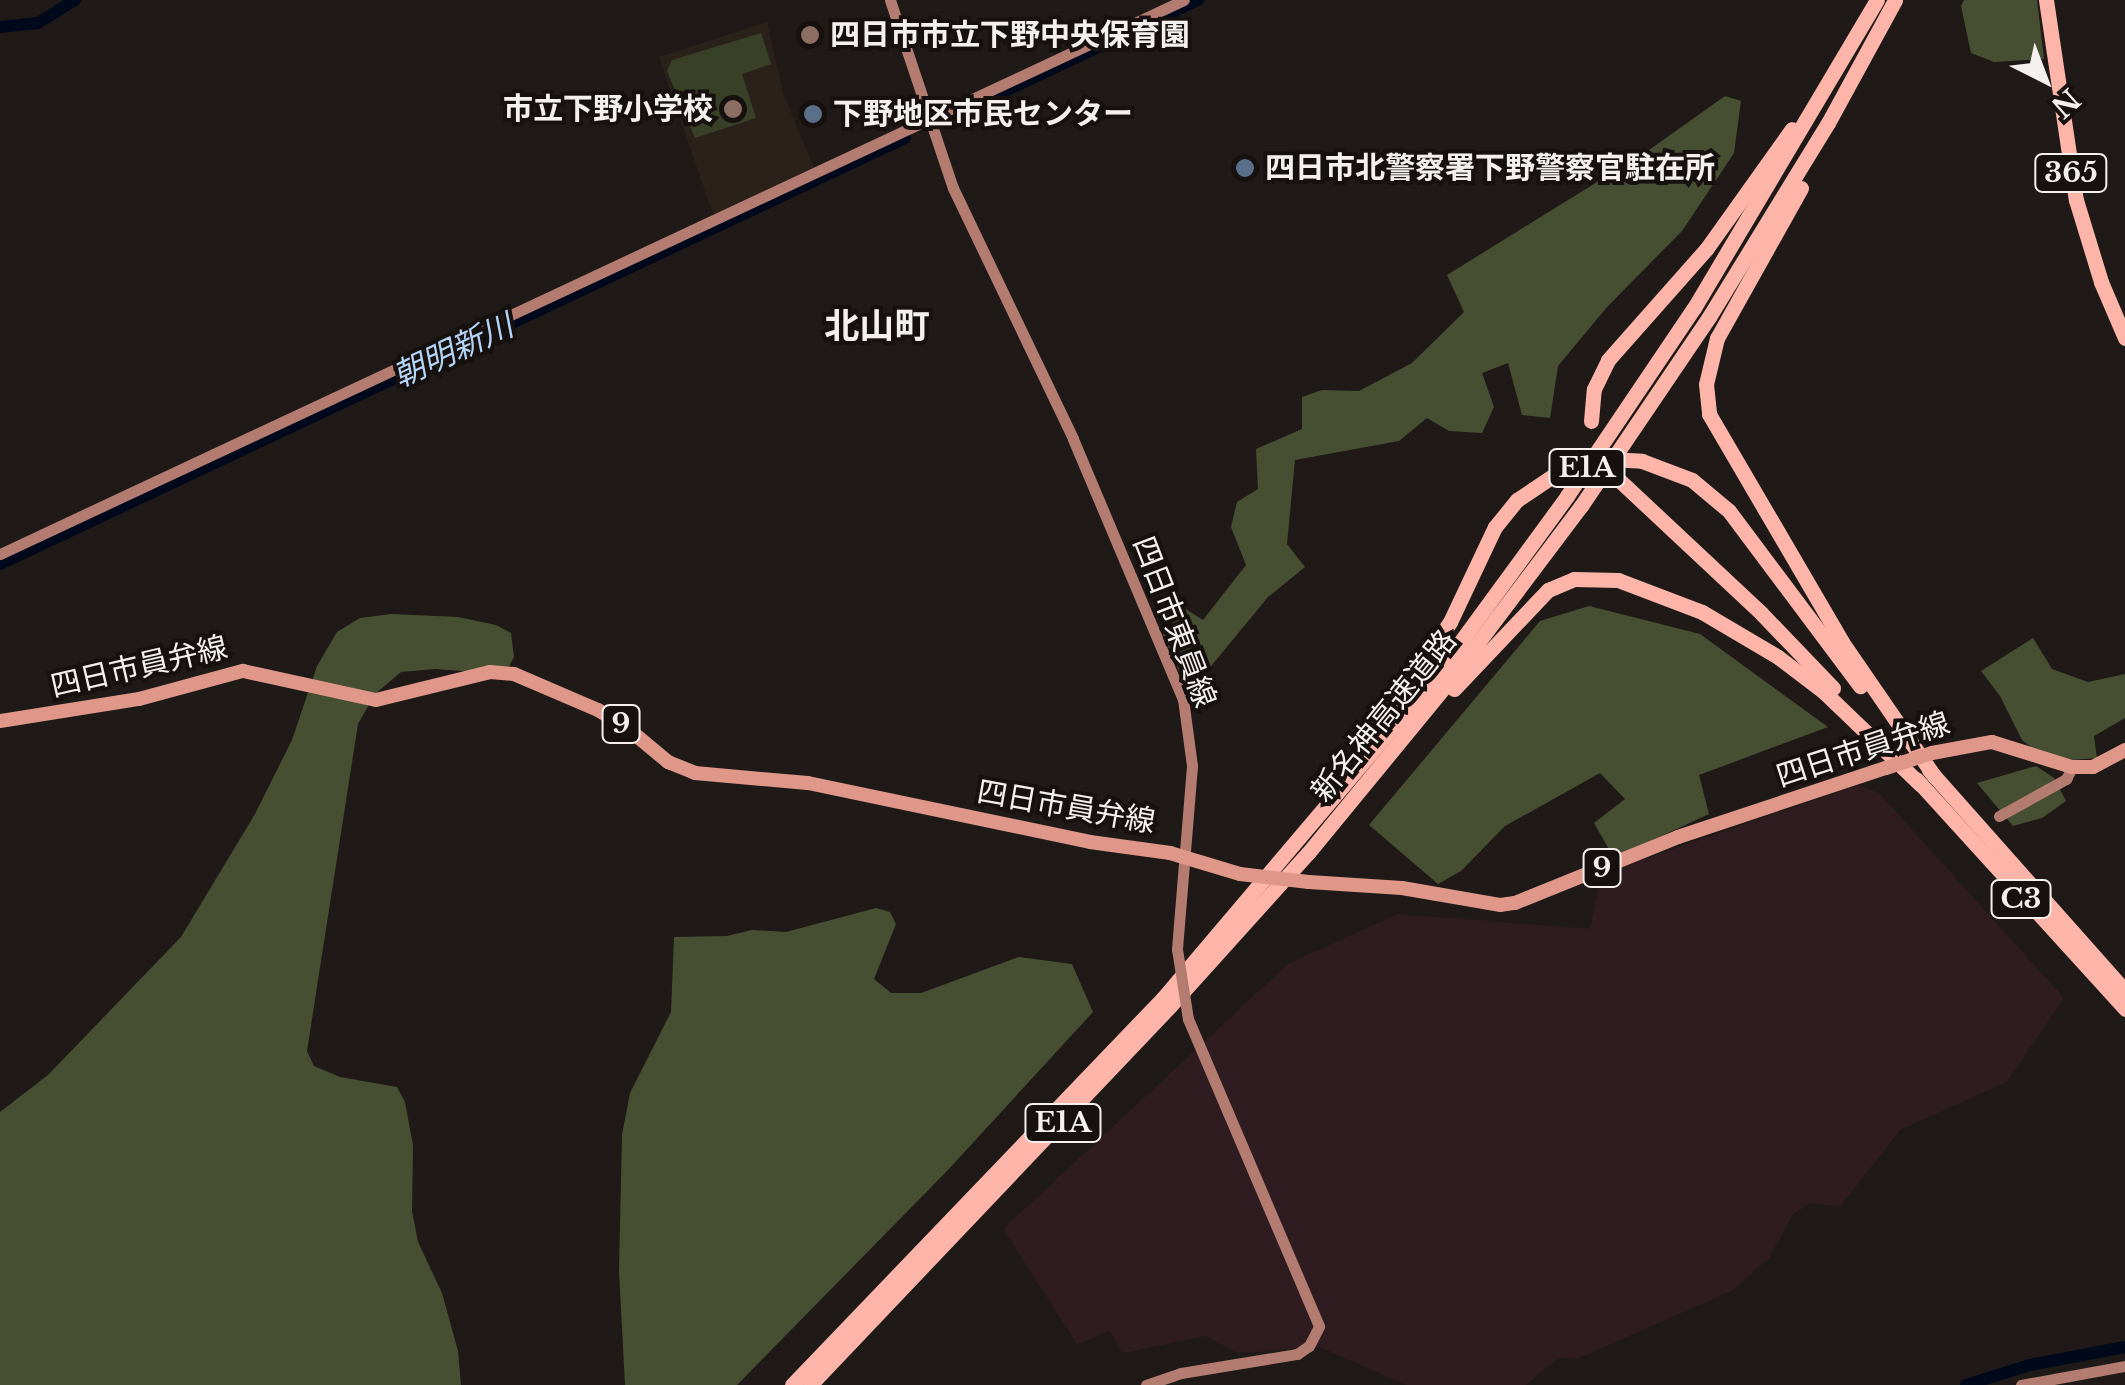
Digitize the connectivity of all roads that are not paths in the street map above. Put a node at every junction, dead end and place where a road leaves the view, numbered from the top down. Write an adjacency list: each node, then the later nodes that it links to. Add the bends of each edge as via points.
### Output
1 (890, 0): 7 (main road, 四日市東員線)
2 (1184, 0): 7 (main road)
3 (1875, 0): 9 (highway, via 1728,221 1608,360 1594,390); 19 (highway, 新名神高速道路 / E1A, via 1694,308 1567,496 1434,678)
4 (1896, 0): 6 (highway, 新名神高速道路 / E1A)
5 (2046, 0): 8 (highway, 365, via 2076,200)
6 (1881, 29): 15 (highway, via 1725,322 1707,370 1706,399 1724,446); 17 (highway, 新名神高速道路 / E1A, via 1772,218 1649,408 1511,600)
7 (928, 116): 11 (main road); 18 (main road, 四日市東員線, via 953,188 1073,439 1182,699 1192,766)
8 (2125, 338)
9 (1592, 421)
10 (1619, 480): 15 (highway)
11 (0, 554)
12 (0, 721): 18 (main road, 四日市員弁線 / 9, via 139,699 243,672 376,700 490,672 514,674 598,710 668,762 695,773 808,783)
13 (2125, 750): 14 (main road, via 2093,767)
14 (2072, 768): 16 (main road, via 2066,780); 18 (main road, 四日市員弁線 / 9, bridge, via 1992,742 1932,753 1678,837 1500,905 1402,888 1240,874)
15 (1928, 780): 17 (highway, via 1754,641 1673,599 1588,577 1561,583 1523,612); 19 (highway, bridge, via 1729,511 1692,480 1642,461 1595,461 1560,470 1505,513 1439,640); 20 (highway, C3); 21 (highway, C3)
16 (1998, 816)
17 (1308, 854): 24 (highway, 新名神高速道路 / E1A, via 1088,1096)
18 (1181, 857): 25 (main road, 四日市東員線, bridge, via 1177,949 1188,1019 1318,1326 1309,1346 1296,1354)
19 (1248, 901): 23 (highway, 新名神高速道路 / E1A)
20 (2125, 991)
21 (2125, 1009)
22 (2125, 1366): 26 (main road)
23 (792, 1385)
24 (810, 1385)
25 (1146, 1385)
26 (2020, 1385)

